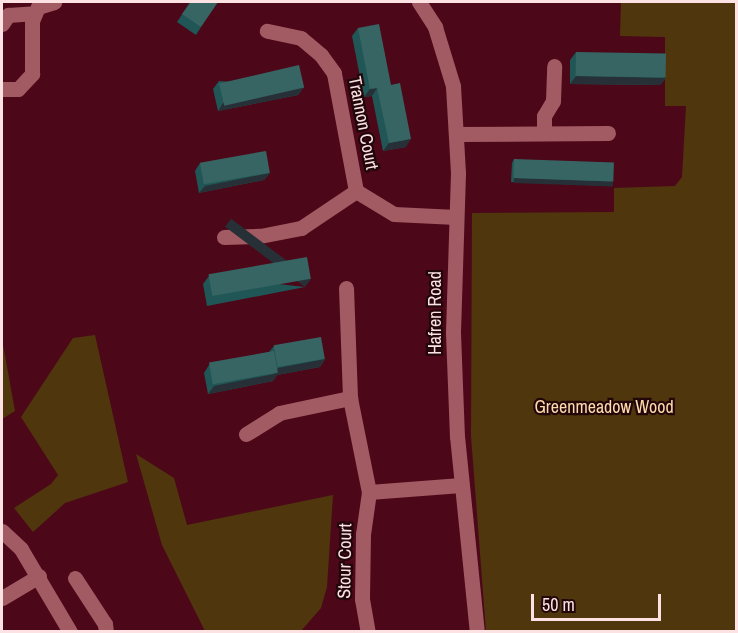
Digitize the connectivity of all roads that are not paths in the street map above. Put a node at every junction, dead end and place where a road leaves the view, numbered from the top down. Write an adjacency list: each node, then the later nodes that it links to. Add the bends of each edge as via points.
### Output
1 (54, 2): 3 (street, via 38,7)
2 (419, 2): 10 (street, Hafren Road, via 435,27 447,66)
3 (35, 13): 4 (street, via 8,15); 7 (street, via 32,74 18,89)
4 (2, 24)
5 (267, 31): 11 (street, Trannon Court, via 301,38 334,73)
6 (554, 66): 8 (street, via 553,101 544,116)
7 (2, 89)
8 (544, 133): 9 (street); 10 (street)
9 (608, 133)
10 (457, 134): 12 (street, Hafren Road)
11 (356, 191): 12 (street, Trannon Court, via 394,213); 13 (street, Trannon Court, via 300,228 260,236)
12 (456, 217): 17 (street, Hafren Road, via 453,333)
13 (224, 237)
14 (346, 288): 15 (street, Stour Court)
15 (350, 398): 16 (street, via 279,413); 18 (street, Stour Court)
16 (246, 434)
17 (460, 485): 18 (street); 26 (street, Hafren Road)
18 (369, 492): 25 (street, Stour Court, via 363,534 362,598)
19 (2, 531): 20 (street, via 8,541 21,549)
20 (39, 576): 22 (street); 23 (street)
21 (75, 578): 24 (street, via 105,624)
22 (2, 598)
23 (70, 632)
24 (106, 632)
25 (368, 632)
26 (477, 632)

